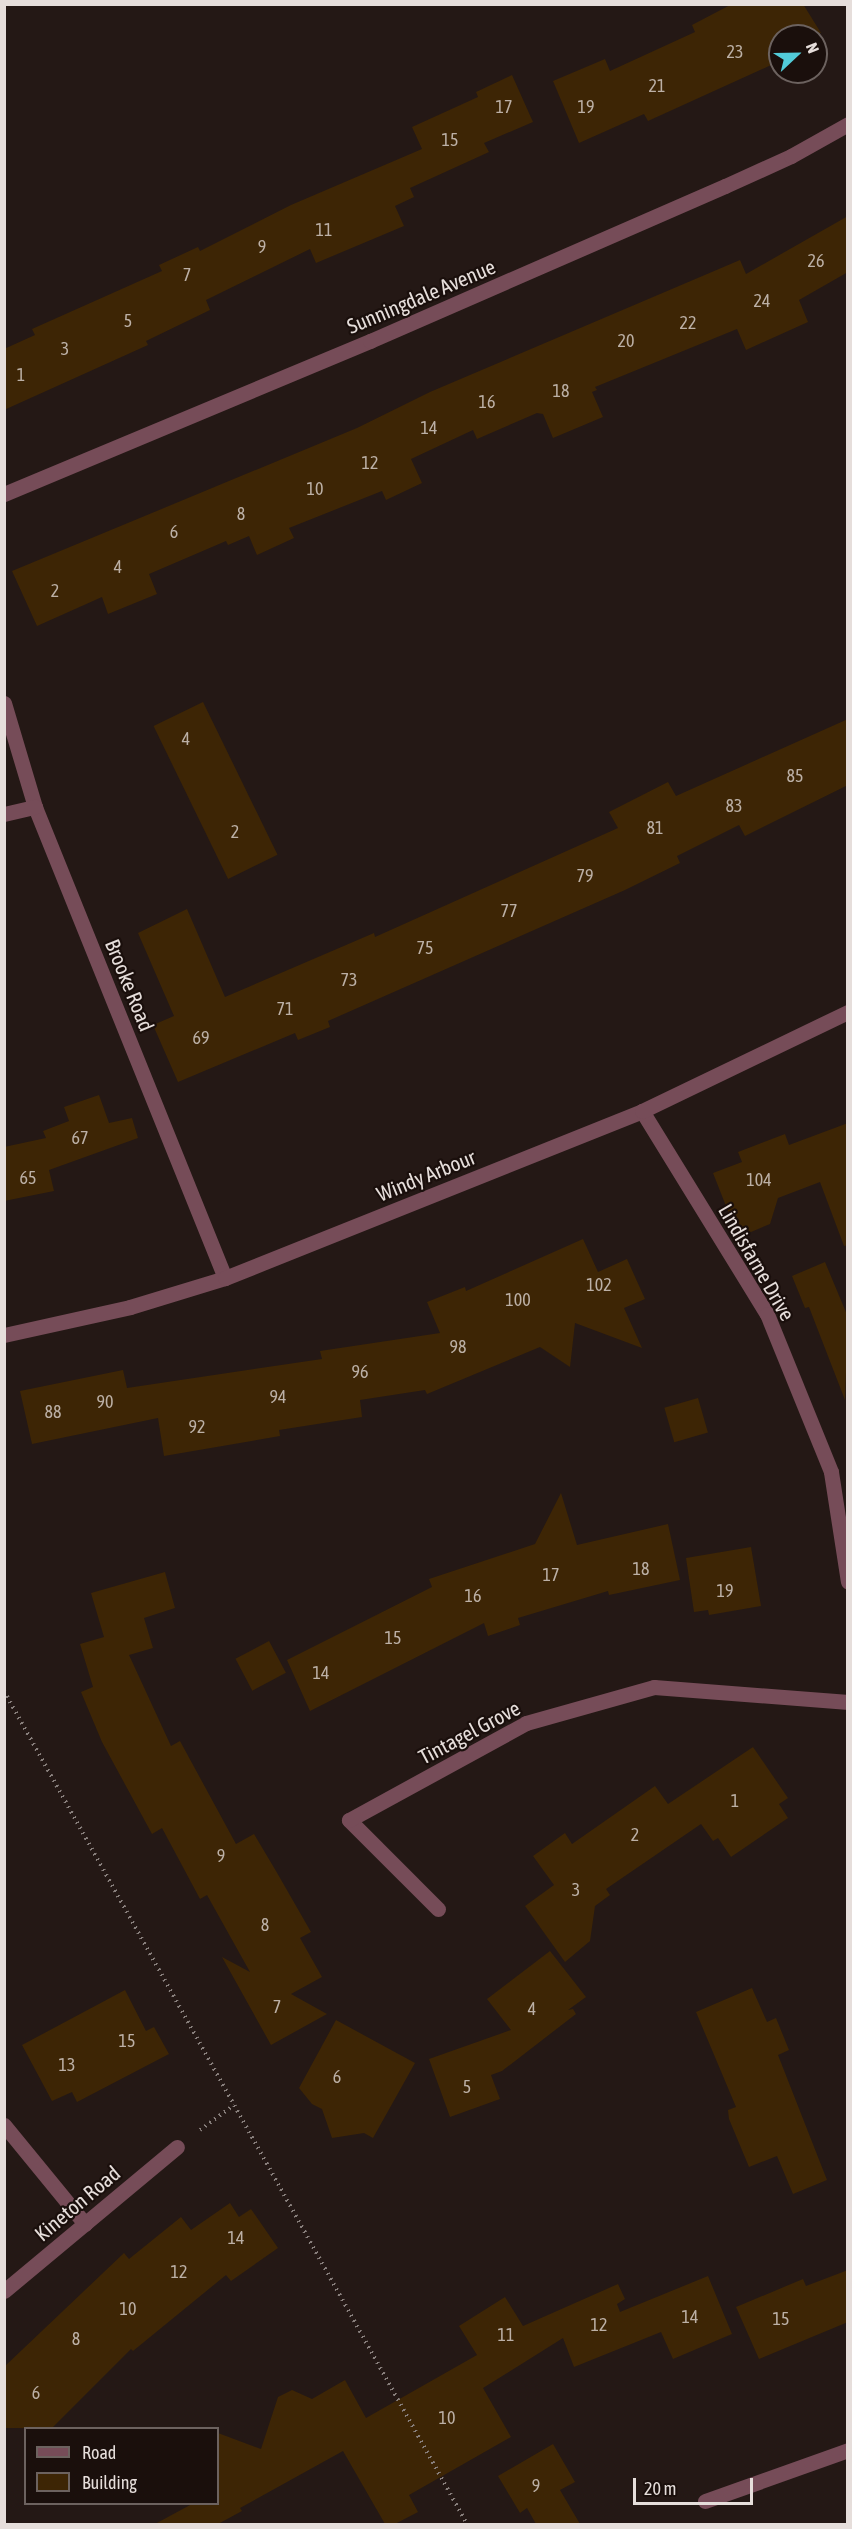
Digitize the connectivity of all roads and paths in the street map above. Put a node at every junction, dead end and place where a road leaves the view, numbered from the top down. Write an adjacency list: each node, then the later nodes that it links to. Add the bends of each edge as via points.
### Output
1 (848, 124): 2 (street, Sunningdale Avenue, via 725,186 370,341)
2 (4, 494)
3 (4, 703): 4 (street, Brooke Road)
4 (35, 807): 5 (street); 8 (street, Brooke Road)
5 (4, 814)
6 (848, 1012): 7 (street, Windy Arbour)
7 (642, 1111): 8 (street, Windy Arbour); 10 (street, Lindisfarne Drive, via 767,1314 831,1472)
8 (225, 1278): 9 (street, Windy Arbour, via 129,1307)
9 (4, 1335)
10 (848, 1582)
11 (4, 1691): 14 (path)
12 (848, 1702): 13 (street, Tintagel Grove, via 654,1687 526,1724 349,1820)
13 (438, 1909)
14 (234, 2105): 16 (path); 21 (path)
15 (4, 2125): 17 (street)
16 (177, 2147): 17 (street, Kineton Road)
17 (85, 2224): 18 (street, Kineton Road)
18 (4, 2291)
19 (848, 2450): 20 (street)
20 (705, 2501)
21 (466, 2524)

